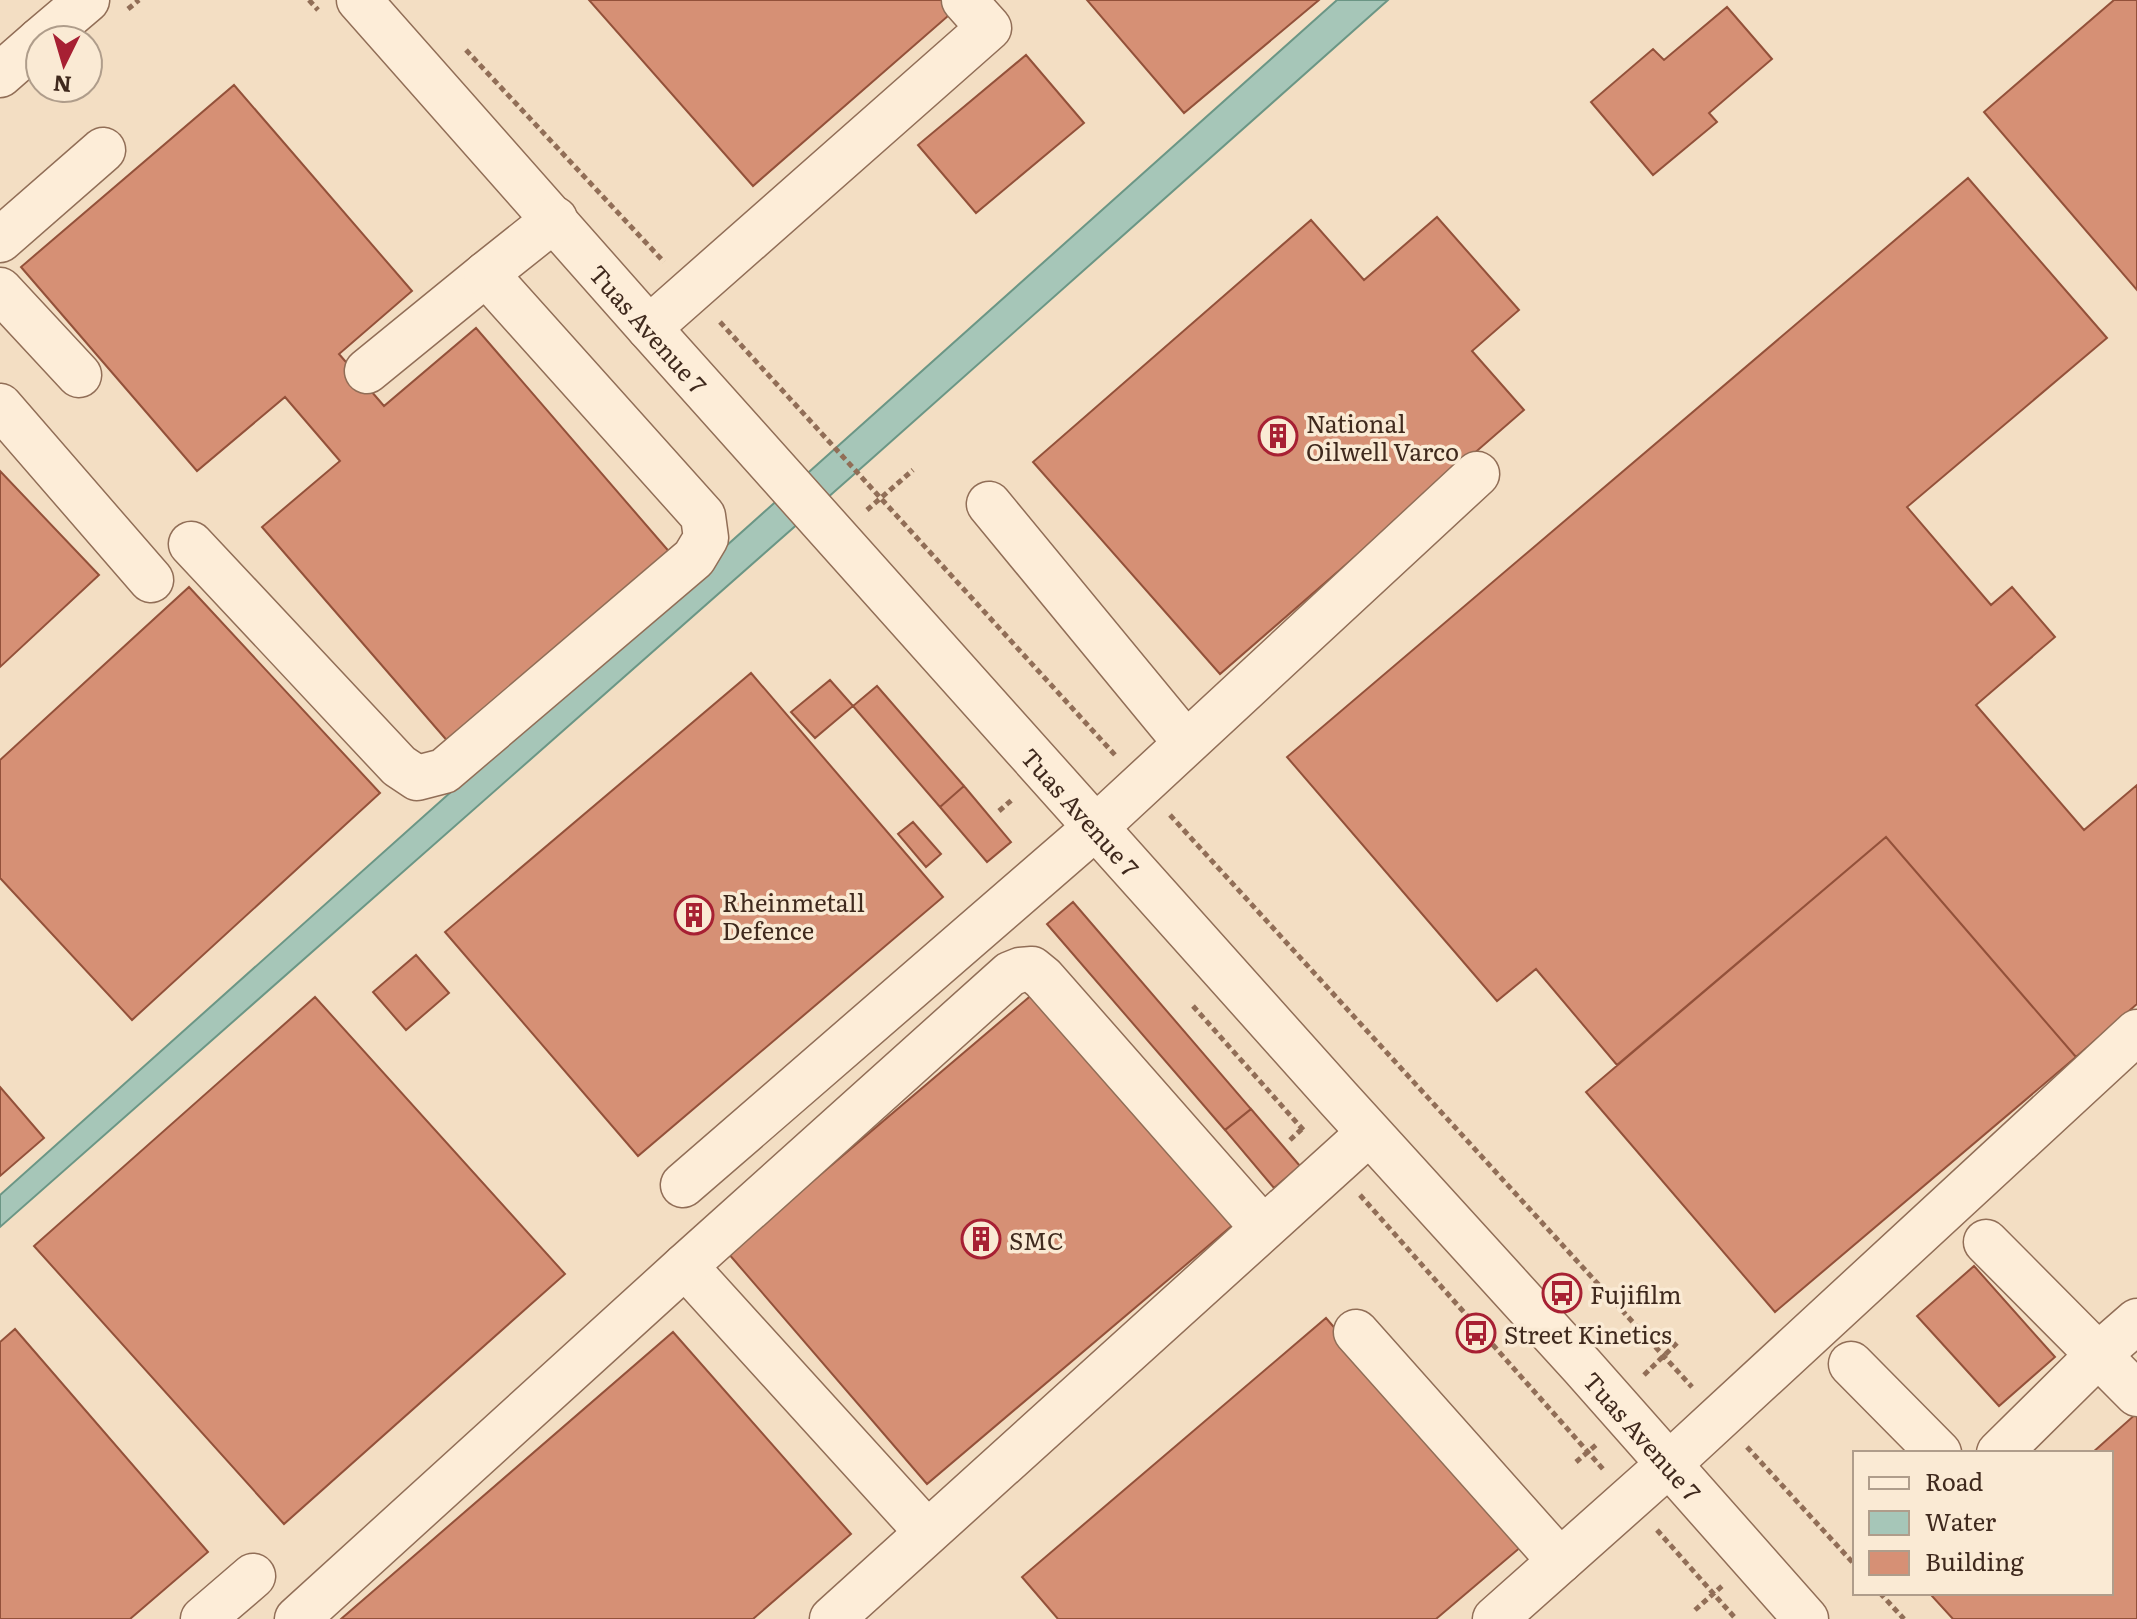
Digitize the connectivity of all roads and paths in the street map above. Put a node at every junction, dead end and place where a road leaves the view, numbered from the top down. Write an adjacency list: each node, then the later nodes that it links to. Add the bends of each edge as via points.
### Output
1 (87, 0): 4 (street)
2 (359, 0): 8 (street, Tuas Avenue 7)
3 (964, 0): 12 (street, via 989,28)
4 (59, 24)
5 (24, 54): 6 (street)
6 (0, 75)
7 (103, 150): 9 (street)
8 (555, 219): 10 (street); 12 (street, Tuas Avenue 7)
9 (0, 240)
10 (486, 274): 13 (street); 20 (street, via 703,516 706,538 694,558 444,771 417,778 399,766)
11 (0, 290): 14 (street)
12 (649, 328): 19 (street, Tuas Avenue 7)
13 (367, 371)
14 (79, 375)
15 (0, 406): 21 (street)
16 (913, 470): 19 (path)
17 (1477, 474): 22 (street)
18 (989, 504): 22 (street)
19 (836, 537): 23 (street, Tuas Avenue 7)
20 (191, 544)
21 (151, 580)
22 (1186, 743): 23 (street)
23 (1096, 827): 25 (street, Tuas Avenue 7); 26 (street)
24 (2137, 1032): 37 (street)
25 (1369, 1133): 27 (street); 37 (street, Tuas Avenue 7)
26 (683, 1185)
27 (1263, 1228): 29 (street, via 1032,969 1010,974); 38 (street)
28 (1986, 1242): 32 (street)
29 (685, 1266): 38 (street); 43 (street)
30 (2137, 1321): 32 (street)
31 (1356, 1332): 39 (street)
32 (2098, 1355): 34 (street); 36 (street)
33 (1851, 1364): 35 (street)
34 (2137, 1394)
35 (1937, 1451)
36 (2001, 1451)
37 (1668, 1465): 39 (street); 46 (street, Tuas Avenue 7)
38 (927, 1532): 44 (street)
39 (1560, 1561): 45 (street)
40 (253, 1576): 42 (street)
41 (1882, 1595): 47 (path)
42 (203, 1619)
43 (297, 1619)
44 (832, 1619)
45 (1495, 1619)
46 (1806, 1619)
47 (1904, 1619)

